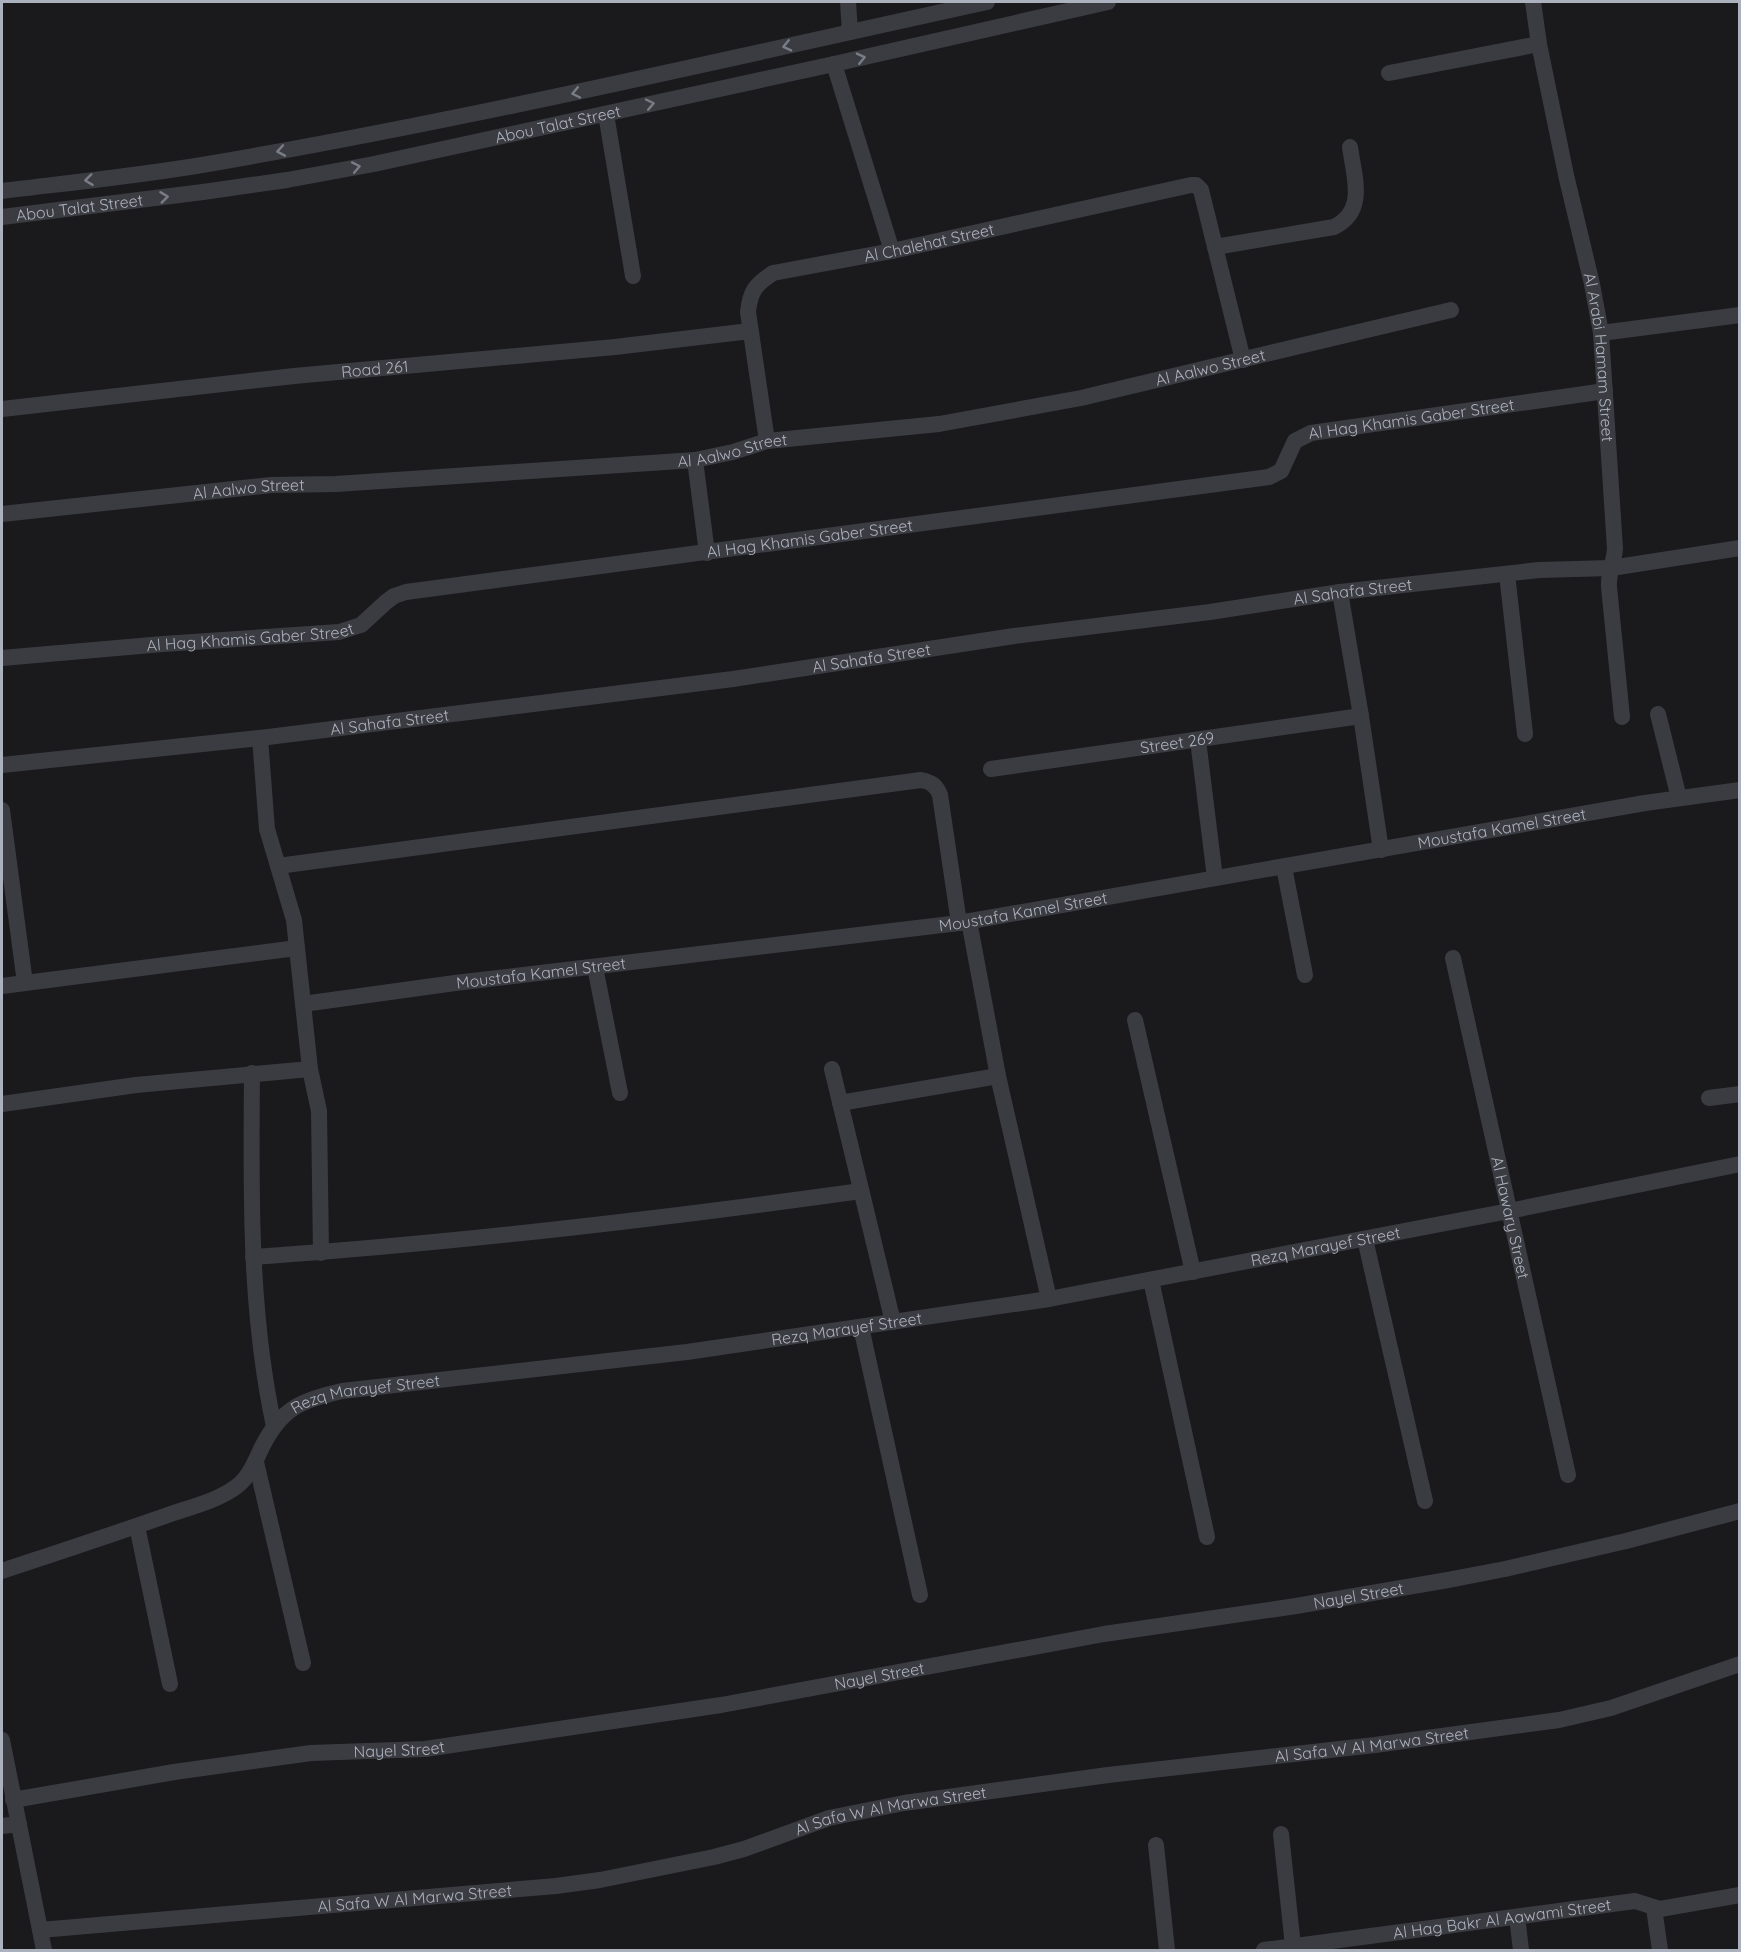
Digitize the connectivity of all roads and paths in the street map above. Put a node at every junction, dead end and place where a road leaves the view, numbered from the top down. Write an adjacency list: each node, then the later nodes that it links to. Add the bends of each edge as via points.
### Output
1 (848, 2): 6 (street)
2 (987, 2): 5 (street, Abou Talat Street)
3 (1108, 2): 8 (street, Abou Talat Street)
4 (1533, 2): 7 (street, Al Arabi Hamam Street)
5 (908, 19): 6 (street, Abou Talat Street); 8 (street)
6 (850, 32): 13 (street, Abou Talat Street, one-way to 13, via 527,104 355,137 199,166)
7 (1539, 44): 10 (street); 21 (street, Al Arabi Hamam Street)
8 (913, 46): 9 (street, Abou Talat Street, one-way to 8)
9 (834, 64): 11 (street, Abou Talat Street, one-way to 9); 16 (street)
10 (1389, 73)
11 (606, 114): 14 (street, Abou Talat Street, one-way to 11, via 287,180); 17 (street)
12 (1350, 147): 15 (street, via 1356,192 1351,214 1344,222)
13 (2, 191)
14 (2, 217)
15 (1215, 247): 16 (street, Al Chalehat Street, via 1201,190 1191,185); 22 (street, Al Chalehat Street)
16 (892, 250): 20 (street, Al Chalehat Street, via 773,273 759,282 750,297)
17 (633, 276)
18 (1451, 310): 22 (street, Al Aalwo Street)
19 (1740, 315): 21 (street)
20 (750, 331): 24 (street, Road 261); 25 (street, Al Chalehat Street)
21 (1601, 333): 23 (street, Al Arabi Hamam Street)
22 (1243, 360): 25 (street, Al Aalwo Street, via 1081,398 939,424)
23 (1605, 391): 29 (street, Al Hag Khamis Gaber Street, via 1311,433 1295,441 1281,471 1269,477); 30 (street, Al Arabi Hamam Street, via 1615,549)
24 (2, 409)
25 (767, 441): 26 (street, Al Aalwo Street)
26 (695, 460): 27 (street, Al Aalwo Street, via 271,485); 29 (street)
27 (2, 514)
28 (1740, 548): 30 (street, Al Sahafa Street)
29 (707, 553): 33 (street, Al Hag Khamis Gaber Street, via 406,592 394,596 361,625 339,632)
30 (1611, 568): 31 (street, Al Sahafa Street); 36 (street, Al Arabi Hamam Street, via 1609,587)
31 (1507, 574): 32 (street, Al Sahafa Street); 37 (street)
32 (1340, 592): 35 (street); 38 (street, Al Sahafa Street, via 733,679)
33 (2, 658)
34 (1658, 714): 43 (street)
35 (1362, 716): 39 (street, Street 269); 45 (street)
36 (1622, 717)
37 (1525, 734)
38 (260, 738): 40 (street, Al Sahafa Street); 46 (street, via 267,829)
39 (1198, 740): 41 (street, Street 269); 48 (street)
40 (2, 765)
41 (991, 770)
42 (1740, 790): 43 (street, Moustafa Kamel Street)
43 (1679, 798): 45 (street, Moustafa Kamel Street)
44 (2, 810): 54 (street)
45 (1381, 850): 47 (street, Moustafa Kamel Street)
46 (278, 866): 49 (street, via 921,780 937,788 940,795); 50 (street, via 294,920)
47 (1284, 867): 48 (street, Moustafa Kamel Street); 53 (street)
48 (1215, 878): 49 (street, Moustafa Kamel Street)
49 (964, 922): 52 (street, Moustafa Kamel Street); 61 (street)
50 (297, 948): 54 (street); 56 (street)
51 (1453, 958): 69 (street, Al Hawary Street)
52 (595, 967): 56 (street, Moustafa Kamel Street); 62 (street)
53 (1305, 975)
54 (26, 983): 55 (street)
55 (2, 987)
56 (303, 1004): 58 (street)
57 (1135, 1020): 73 (street)
58 (309, 1069): 60 (street); 71 (street, via 319,1111)
59 (832, 1069): 65 (street)
60 (252, 1073): 66 (street); 72 (street)
61 (998, 1076): 65 (street); 75 (street)
62 (620, 1093)
63 (1740, 1094): 64 (street)
64 (1709, 1098)
65 (840, 1103): 68 (street)
66 (2, 1104)
67 (1740, 1164): 69 (street, Rezq Marayef Street)
68 (861, 1191): 71 (street, via 536,1233); 76 (street)
69 (1509, 1211): 70 (street, Rezq Marayef Street); 80 (street, Al Hawary Street)
70 (1365, 1239): 73 (street, Rezq Marayef Street); 81 (street)
71 (321, 1252): 72 (street)
72 (253, 1257): 78 (street, via 265,1386)
73 (1193, 1272): 74 (street, Rezq Marayef Street)
74 (1151, 1280): 75 (street, Rezq Marayef Street); 84 (street)
75 (1049, 1299): 76 (street, Rezq Marayef Street)
76 (893, 1322): 77 (street, Rezq Marayef Street)
77 (861, 1327): 78 (street, Rezq Marayef Street, via 687,1352 342,1391 298,1404); 86 (street)
78 (274, 1426): 79 (street, Rezq Marayef Street)
79 (256, 1462): 83 (street, Rezq Marayef Street, via 234,1489); 87 (street)
80 (1568, 1474)
81 (1425, 1501)
82 (1740, 1511): 91 (street, Nayel Street, via 1448,1580 1104,1634 721,1705 434,1748 311,1753)
83 (136, 1526): 85 (street, Rezq Marayef Street); 89 (street)
84 (1207, 1537)
85 (2, 1571)
86 (920, 1595)
87 (303, 1663)
88 (1740, 1664): 99 (street, Al Safa W Al Marwa Street, via 1611,1708 1559,1720 904,1803 829,1818 714,1857 600,1880)
89 (170, 1684)
90 (2, 1740): 91 (street)
91 (14, 1800): 92 (street)
92 (19, 1824): 93 (street); 99 (street)
93 (2, 1826)
94 (1281, 1834): 100 (street)
95 (1156, 1845): 102 (street)
96 (1740, 1895): 97 (street, Al Hag Bakr Al Aawami Street)
97 (1654, 1908): 98 (street, Al Hag Bakr Al Aawami Street, via 1635,1901); 105 (street)
98 (1517, 1917): 100 (street, Al Hag Bakr Al Aawami Street); 104 (street)
99 (40, 1930): 101 (street)
100 (1293, 1946): 103 (street, Al Hag Bakr Al Aawami Street)
101 (44, 1950)
102 (1167, 1950)
103 (1264, 1950)
104 (1521, 1950)
105 (1660, 1950)

